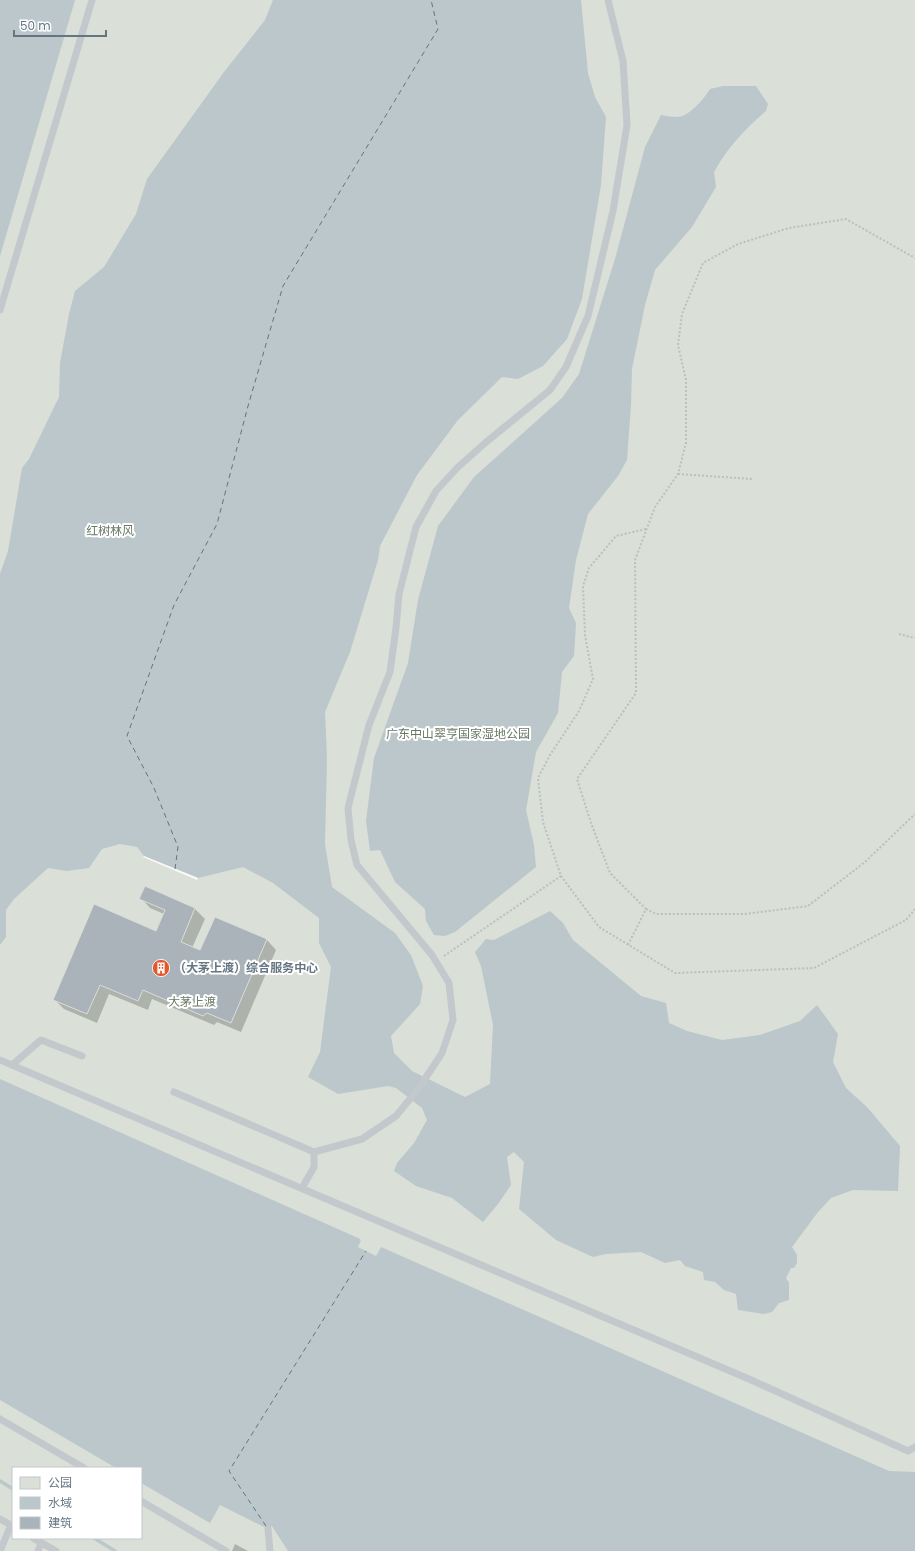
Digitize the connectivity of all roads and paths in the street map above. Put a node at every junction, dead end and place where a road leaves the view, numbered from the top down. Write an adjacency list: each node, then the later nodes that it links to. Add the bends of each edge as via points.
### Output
1 (92, 0): 4 (lane)
2 (608, 0): 15 (lane, via 623,61 627,124 613,211 588,316 566,367 550,390 457,468 436,491 416,527 399,594 390,672 370,725 348,808 350,840 357,865)
3 (915, 258): 5 (path, via 846,219 789,228 738,244 703,263 682,314 678,345 686,380 686,443)
4 (0, 310)
5 (678, 474): 6 (path); 7 (path, via 655,507)
6 (752, 479)
7 (647, 529): 11 (path, via 616,536 589,568 583,586 585,635 593,679 579,711 538,778 544,822); 12 (path, via 635,560 636,693 577,779 610,873)
8 (899, 634): 9 (path)
9 (915, 638)
10 (915, 814): 12 (path, via 866,862 808,906 744,914 656,914)
11 (561, 876): 14 (path, via 599,927); 15 (path)
12 (646, 909): 14 (path)
13 (915, 909): 14 (path, via 906,920 814,968 675,973)
14 (628, 945)
15 (436, 961): 20 (lane, via 449,983 454,1020 442,1053 396,1116 362,1139)
16 (82, 1056): 18 (lane, via 41,1040)
17 (0, 1060): 18 (lane)
18 (12, 1065): 21 (lane)
19 (174, 1092): 20 (lane)
20 (314, 1152): 21 (lane, via 314,1167)
21 (302, 1188): 23 (lane, via 382,1225 742,1376 908,1451)
22 (0, 1419): 24 (lane)
23 (915, 1447)
24 (82, 1467)
25 (142, 1502): 34 (lane)
26 (0, 1519): 27 (lane)
27 (12, 1526): 31 (lane)
28 (268, 1529): 35 (lane)
29 (35, 1539): 30 (lane)
30 (41, 1542): 32 (lane); 33 (lane)
31 (0, 1551)
32 (38, 1551)
33 (56, 1551)
34 (226, 1551)
35 (270, 1551)

